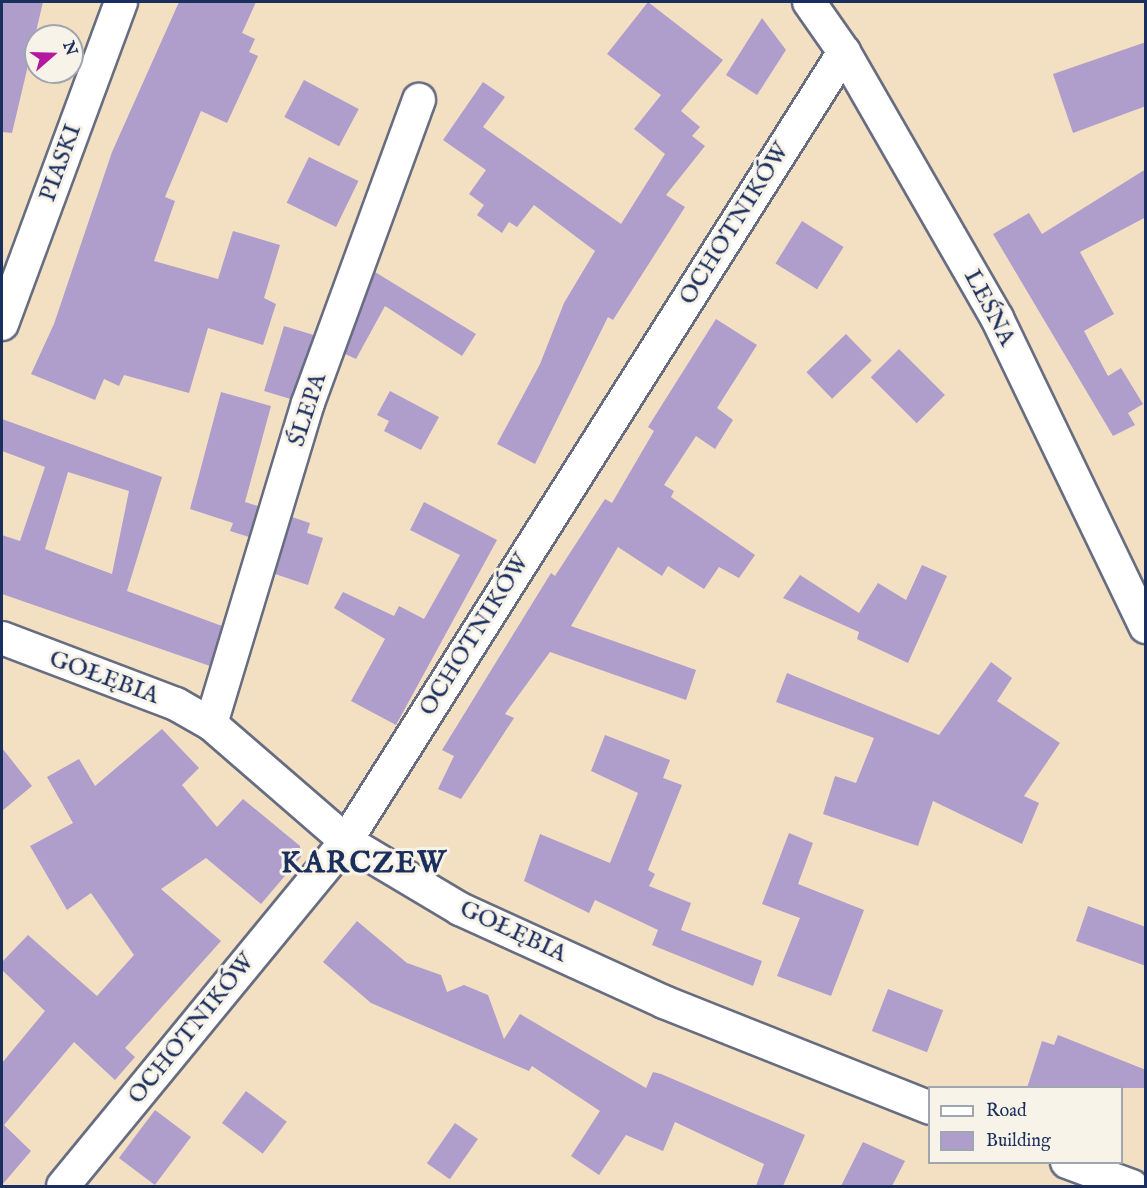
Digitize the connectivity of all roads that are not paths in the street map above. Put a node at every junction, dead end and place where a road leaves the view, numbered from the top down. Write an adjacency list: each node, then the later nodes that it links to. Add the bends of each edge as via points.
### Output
1 (121, 2): 5 (street, PIASKI)
2 (808, 2): 3 (street, LEŚNA)
3 (844, 52): 6 (street, LEŚNA, via 997,318); 9 (street, OCHOTNIKÓW)
4 (419, 100): 8 (street, ŚLEPA, via 308,403)
5 (2, 324)
6 (1146, 627)
7 (2, 638): 8 (street, GOŁĘBIA, via 176,704)
8 (211, 724): 9 (street, GOŁĘBIA)
9 (346, 841): 10 (street, GOŁĘBIA, via 460,909 664,1002); 12 (street, OCHOTNIKÓW)
10 (928, 1107)
11 (1072, 1164): 13 (street)
12 (63, 1186)
13 (1132, 1186)

